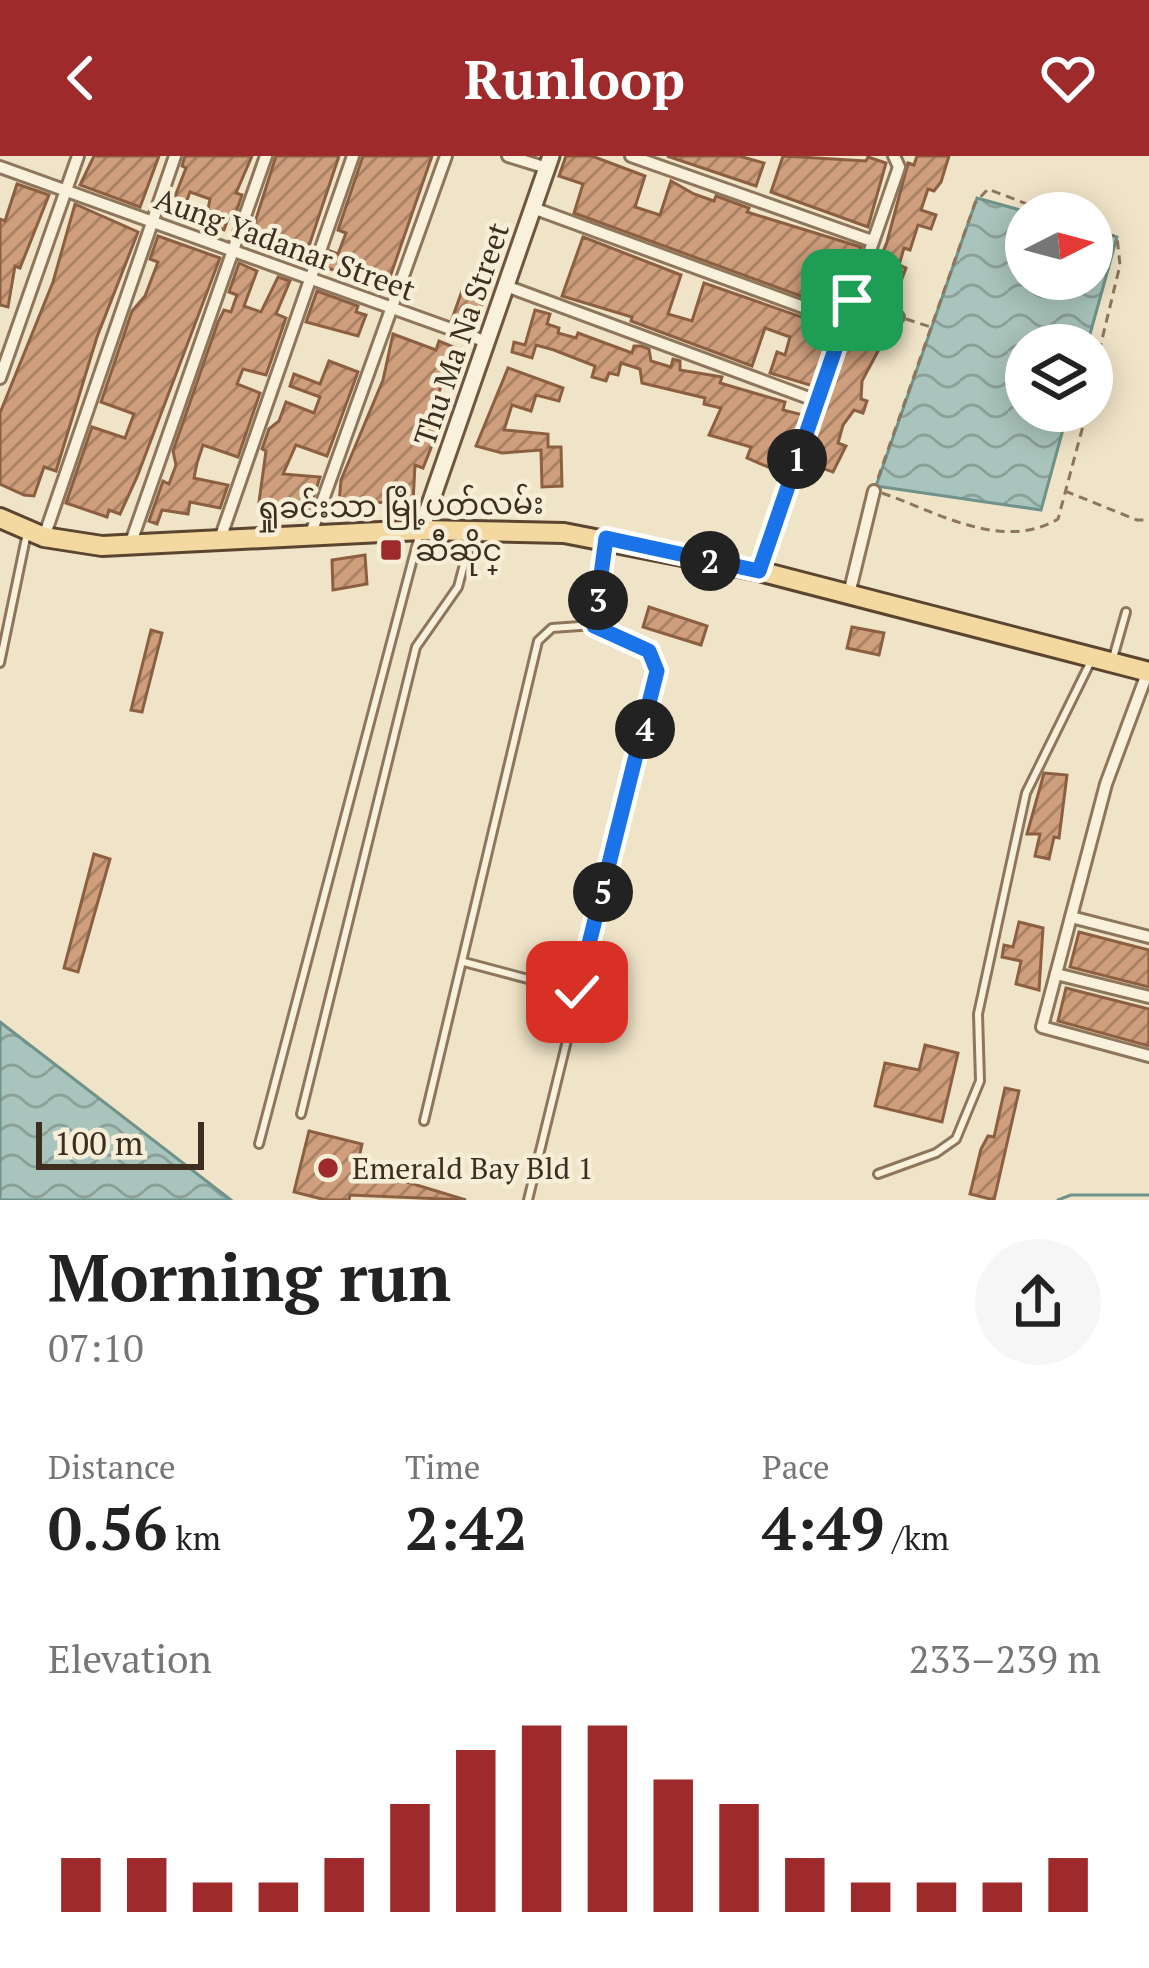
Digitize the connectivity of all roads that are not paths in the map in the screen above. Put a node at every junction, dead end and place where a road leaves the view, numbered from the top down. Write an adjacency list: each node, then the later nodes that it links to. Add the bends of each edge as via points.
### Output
1 (77, 156): 11 (street)
2 (175, 156): 13 (street)
3 (266, 156): 15 (street)
4 (353, 156): 16 (street)
5 (446, 156): 19 (street)
6 (508, 156): 9 (street)
7 (632, 156): 14 (street)
8 (897, 158): 14 (street)
9 (549, 162): 12 (street, Thu Ma Na Street)
10 (0, 167): 11 (street, Aung Yadanar Street)
11 (65, 191): 13 (street, Aung Yadanar Street); 23 (street)
12 (533, 208): 17 (street, Thu Ma Na Street); 21 (street)
13 (150, 221): 15 (street, Aung Yadanar Street); 29 (street)
14 (872, 241): 18 (street)
15 (230, 250): 16 (street, Aung Yadanar Street); 33 (street)
16 (310, 278): 19 (street, Aung Yadanar Street); 31 (street)
17 (506, 286): 22 (street, Thu Ma Na Street); 24 (street)
18 (852, 300): 20 (street); 21 (street)
19 (390, 307): 22 (street, Aung Yadanar Street); 30 (street)
20 (898, 317)
21 (844, 322): 24 (street)
22 (487, 342): 27 (street, Thu Ma Na Street)
23 (0, 378)
24 (817, 401): 34 (street)
25 (874, 490): 35 (street)
26 (0, 518): 29 (main road, ရှုခင်းသာ မြို့ပတ်လမ်း)
27 (421, 530): 28 (main road, ရှုခင်းသာ မြို့ပတ်လမ်း); 30 (main road, ရှုခင်းသာ မြို့ပတ်လမ်း); 50 (lane)
28 (472, 531): 32 (main road, ရှုခင်းသာ မြို့ပတ်လမ်း); 48 (lane, via 458,587 412,661)
29 (36, 533): 33 (main road, ရှုခင်းသာ မြို့ပတ်လမ်း, via 71,544); 39 (lane)
30 (310, 536): 31 (main road, ရှုခင်းသာ မြို့ပတ်လမ်း)
31 (220, 538): 33 (main road, ရှုခင်းသာ မြို့ပတ်လမ်း)
32 (606, 538): 34 (main road, ရှုခင်းသာ မြို့ပတ်လမ်း); 37 (lane)
33 (130, 544)
34 (759, 571): 35 (main road, ရှုခင်းသာ မြို့ပတ်လမ်း)
35 (848, 594): 38 (main road, ရှုခင်းသာ မြို့ပတ်လမ်း)
36 (1126, 612): 38 (lane)
37 (594, 626): 43 (lane, via 552,628 538,641); 45 (lane, via 649,651 657,671)
38 (1103, 659): 40 (main road, ရှုခင်းသာ မြို့ပတ်လမ်း); 51 (lane, via 1026,794 978,1014 980,1081 956,1139)
39 (0, 663)
40 (1149, 671): 41 (street, via 1106,784)
41 (1071, 917): 42 (street); 44 (street)
42 (1149, 938)
43 (464, 962): 45 (lane); 49 (lane)
44 (1056, 974): 46 (street); 47 (street, via 1042,1027)
45 (577, 992): 52 (lane)
46 (1149, 997)
47 (1149, 1056)
48 (301, 1114)
49 (424, 1121)
50 (259, 1144)
51 (878, 1174)
52 (528, 1200)

